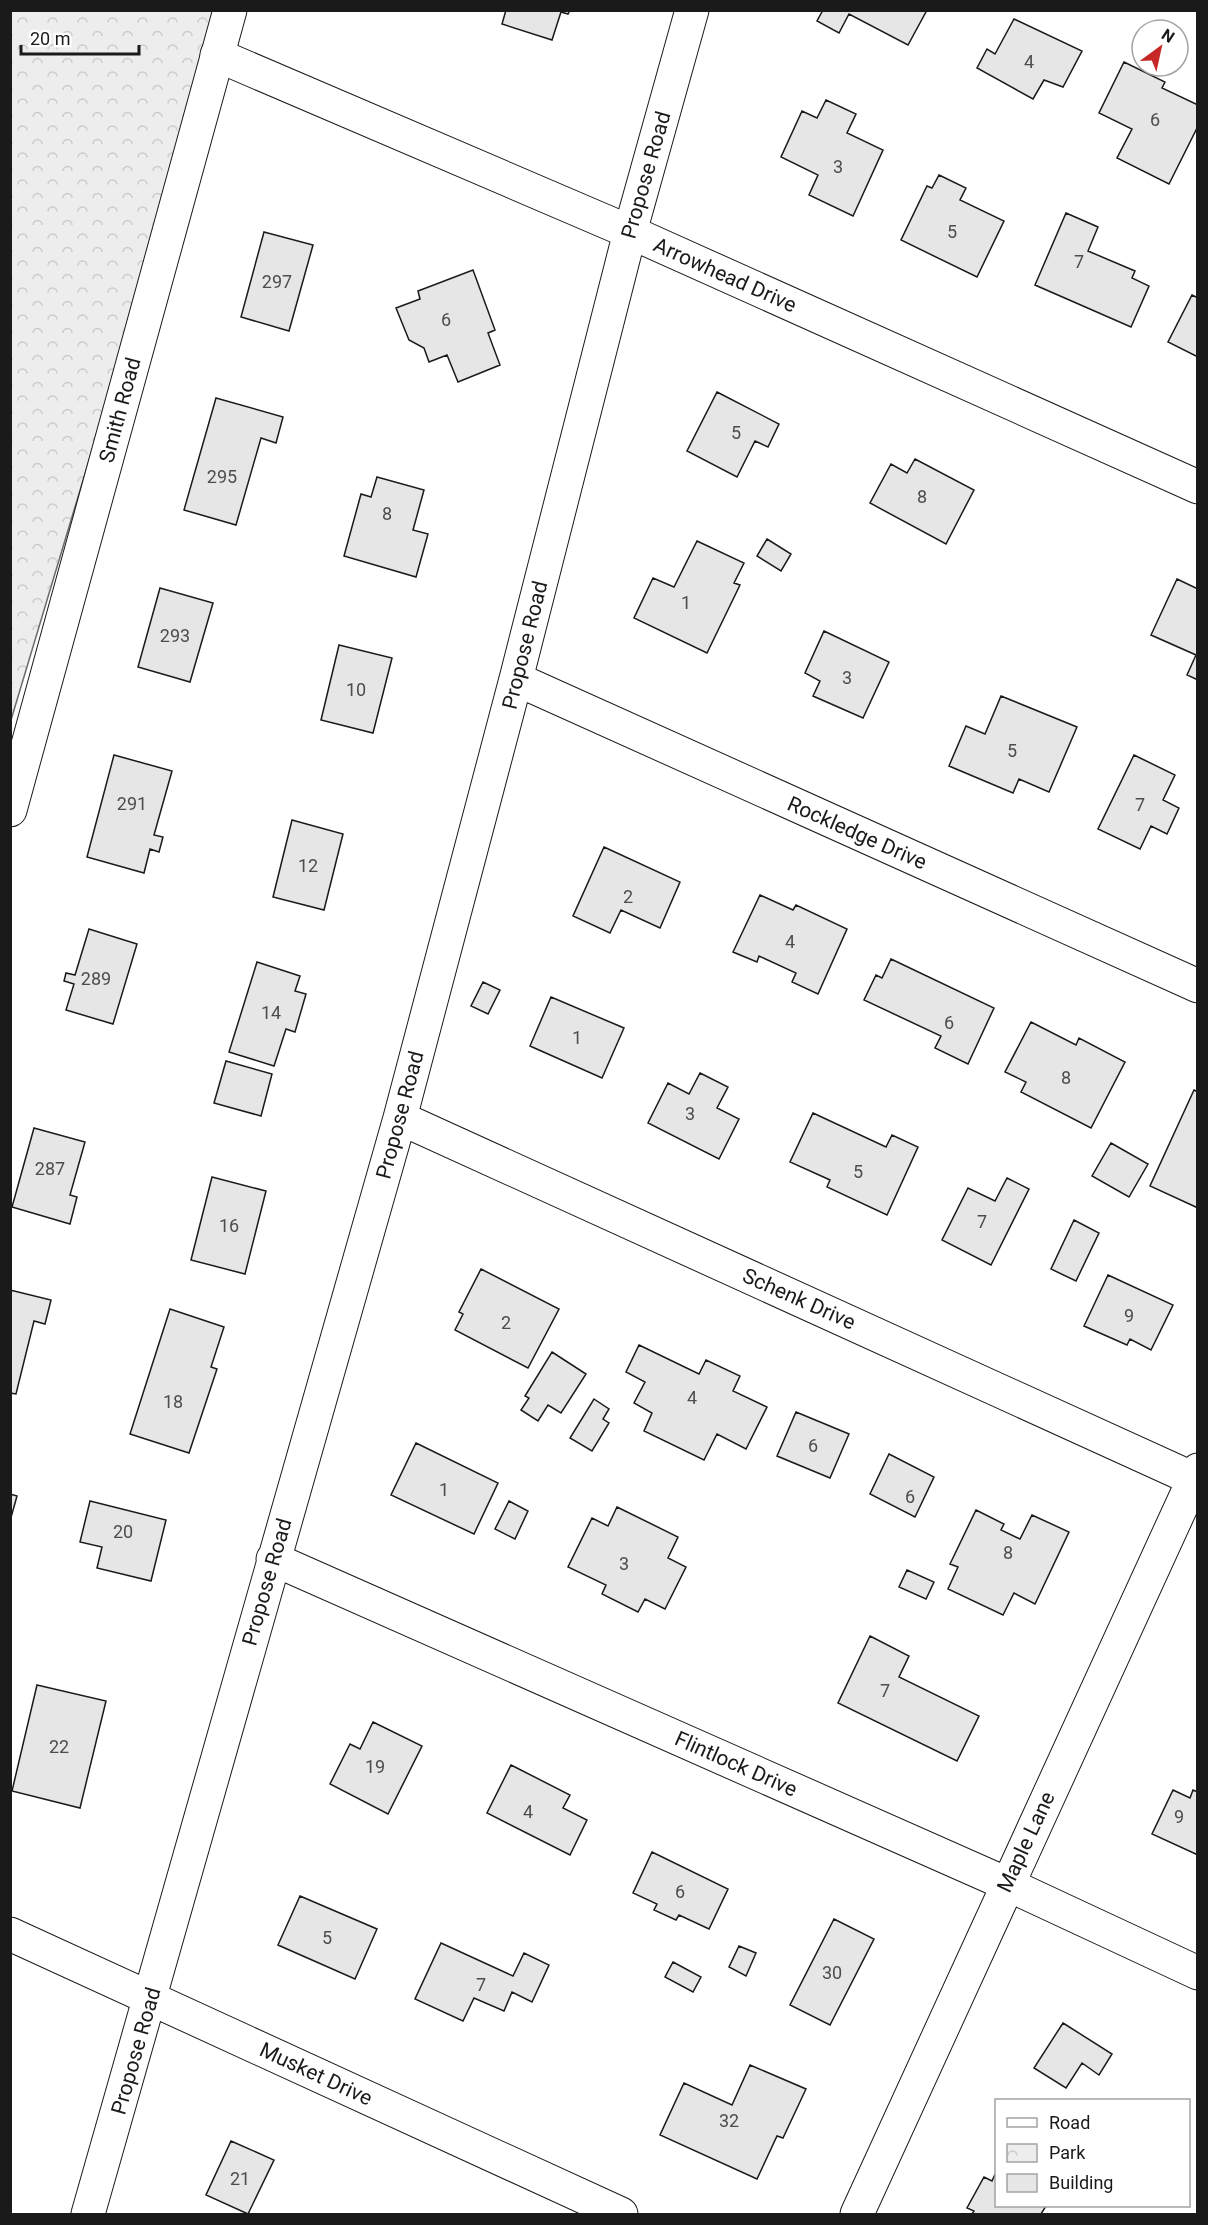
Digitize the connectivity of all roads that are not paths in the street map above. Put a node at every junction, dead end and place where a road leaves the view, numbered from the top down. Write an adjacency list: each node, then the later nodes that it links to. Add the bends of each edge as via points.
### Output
1 (230, 10): 3 (street, Smith Road)
2 (692, 10): 4 (street, Propose Road)
3 (218, 55): 4 (street, Arrowhead Drive); 7 (street, Smith Road)
4 (630, 232): 5 (street, Arrowhead Drive); 6 (street, Propose Road)
5 (1197, 487)
6 (516, 679): 8 (street, Rockledge Drive); 9 (street, Propose Road)
7 (10, 810)
8 (1197, 986)
9 (400, 1118): 10 (street, Schenk Drive); 11 (street, Propose Road)
10 (1196, 1476): 12 (street, Maple Lane)
11 (273, 1559): 12 (street, Flintlock Drive); 15 (street, Propose Road)
12 (1007, 1884): 14 (street, Flintlock Drive); 18 (street, Maple Lane)
13 (10, 1934): 15 (street, Musket Drive)
14 (1197, 1973)
15 (151, 1999): 16 (street, Propose Road); 17 (street, Musket Drive)
16 (88, 2214)
17 (621, 2214)
18 (857, 2214)

